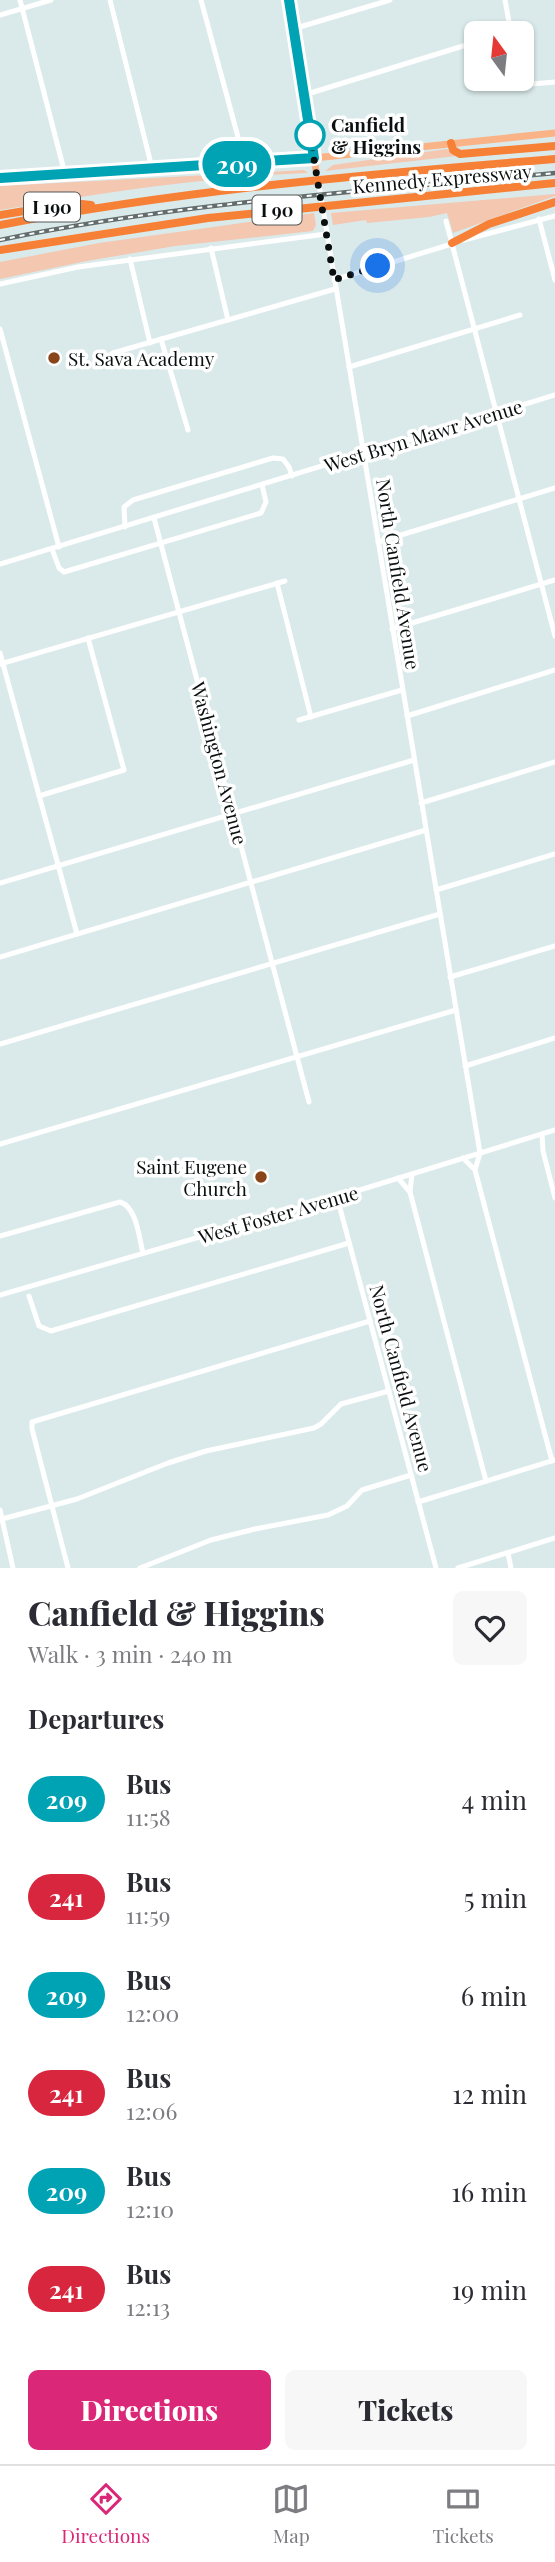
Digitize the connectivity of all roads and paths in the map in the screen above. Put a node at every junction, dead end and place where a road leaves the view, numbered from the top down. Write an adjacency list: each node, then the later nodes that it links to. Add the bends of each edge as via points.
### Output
1 (20, 0): 8 (street)
2 (51, 0): 8 (street)
3 (110, 0): 22 (street)
4 (201, 0): 21 (street)
5 (289, 0): 11 (street, North Canfield Avenue)
6 (390, 0): 11 (street)
7 (505, 0): 10 (street)
8 (22, 9): 9 (street); 24 (street)
9 (0, 15)
10 (507, 21)
11 (293, 29): 15 (street, North Canfield Avenue)
12 (464, 46): 15 (street)
13 (534, 82): 14 (street)
14 (555, 82)
15 (304, 95): 19 (street, North Canfield Avenue)
16 (555, 133): 17 (main road)
17 (451, 143): 18 (highway, via 460,154); 19 (main road)
18 (555, 146)
19 (314, 158): 21 (main road); 23 (main road, North Canfield Avenue)
20 (555, 159): 28 (highway, Kennedy Expressway / I 90, via 225,189)
21 (245, 163): 22 (main road)
22 (152, 168): 24 (main road)
23 (316, 171): 34 (street, North Canfield Avenue)
24 (65, 174): 25 (main road)
25 (0, 178)
26 (555, 183): 37 (highway, Kennedy Expressway / I 90, via 208,218)
27 (555, 202): 35 (highway, via 489,224)
28 (104, 206): 29 (highway, I 190, via 73,203); 33 (highway, I 90)
29 (0, 215)
30 (555, 216): 31 (street)
31 (539, 219): 35 (street); 40 (street)
32 (446, 221): 35 (street)
33 (0, 225)
34 (326, 234): 36 (street); 39 (street, North Canfield Avenue)
35 (452, 243): 39 (street); 45 (street)
36 (211, 248): 38 (street); 44 (street)
37 (0, 250)
38 (130, 260): 41 (street); 48 (street)
39 (334, 280): 42 (street, North Canfield Avenue)
40 (555, 280)
41 (0, 284)
42 (335, 289): 44 (street); 50 (street, North Canfield Avenue)
43 (520, 315): 45 (street)
44 (228, 320): 47 (street)
45 (474, 329): 50 (street); 52 (street)
46 (0, 330): 63 (street)
47 (161, 340): 48 (street); 53 (street)
48 (150, 343): 49 (street)
49 (113, 353)
50 (349, 368): 54 (street, North Canfield Avenue)
51 (555, 395): 52 (street, West Bryn Mawr Avenue)
52 (496, 413): 54 (street, West Bryn Mawr Avenue); 58 (street)
53 (188, 430)
54 (363, 454): 55 (street, West Bryn Mawr Avenue); 61 (street, North Canfield Avenue)
55 (292, 476): 56 (street, West Bryn Mawr Avenue); 60 (street, via 283,458 273,458 133,500 124,508)
56 (262, 485): 59 (street, West Bryn Mawr Avenue); 62 (street, via 266,502 261,513)
57 (555, 488): 58 (street)
58 (519, 499): 61 (street); 68 (street)
59 (155, 518): 60 (street, West Bryn Mawr Avenue); 62 (street, Washington Avenue)
60 (125, 527): 63 (street, West Bryn Mawr Avenue)
61 (378, 542): 70 (street, North Canfield Avenue)
62 (161, 544): 63 (street, via 64,572); 69 (street, Washington Avenue)
63 (56, 548): 64 (street, West Bryn Mawr Avenue)
64 (0, 564)
65 (555, 579): 68 (street)
66 (285, 581): 67 (street)
67 (277, 583): 69 (street); 78 (street)
68 (541, 584): 70 (street); 71 (street)
69 (180, 611): 72 (street); 84 (street, Washington Avenue)
70 (392, 629): 76 (street, North Canfield Avenue)
71 (555, 636)
72 (88, 638): 74 (street); 82 (street, via 124,770)
73 (0, 653): 74 (street)
74 (1, 663): 82 (street)
75 (555, 670): 77 (street)
76 (402, 691): 77 (street, North Canfield Avenue); 78 (street)
77 (407, 716): 80 (street, North Canfield Avenue)
78 (311, 717): 79 (street)
79 (299, 720)
80 (414, 760): 83 (street, North Canfield Avenue); 84 (street)
81 (555, 762): 83 (street)
82 (39, 796): 87 (street)
83 (421, 803): 85 (street, North Canfield Avenue)
84 (233, 814): 87 (street); 89 (street, Washington Avenue)
85 (426, 830): 89 (street); 90 (street, North Canfield Avenue)
86 (555, 854): 90 (street)
87 (58, 866): 88 (street); 92 (street)
88 (0, 883)
89 (251, 883): 92 (street); 95 (street, Washington Avenue)
90 (436, 890): 91 (street, North Canfield Avenue)
91 (440, 915): 95 (street); 96 (street, North Canfield Avenue)
92 (77, 934): 94 (street)
93 (555, 946): 96 (street)
94 (0, 957)
95 (273, 964): 99 (street); 100 (street, Washington Avenue)
96 (450, 977): 97 (street, North Canfield Avenue)
97 (456, 1010): 100 (street); 101 (street, North Canfield Avenue)
98 (555, 1038): 101 (street)
99 (0, 1044)
100 (297, 1056): 102 (street, Washington Avenue); 105 (street)
101 (465, 1066): 106 (street, North Canfield Avenue)
102 (309, 1102)
103 (555, 1130): 104 (street, West Foster Avenue)
104 (539, 1135): 106 (street, West Foster Avenue); 113 (street)
105 (0, 1143)
106 (480, 1153): 107 (street, West Foster Avenue); 108 (street)
107 (463, 1158): 108 (street); 109 (street, West Foster Avenue)
108 (475, 1170): 121 (street)
109 (412, 1174): 110 (street, West Foster Avenue); 111 (street)
110 (398, 1178): 111 (street); 112 (street, West Foster Avenue)
111 (410, 1192): 123 (street)
112 (337, 1197): 115 (street, North Canfield Avenue); 116 (street, West Foster Avenue)
113 (555, 1198)
114 (0, 1236): 116 (street, via 120,1202 131,1210)
115 (349, 1243): 118 (street, via 51,1331 39,1326); 119 (street, North Canfield Avenue)
116 (143, 1253): 117 (street, West Foster Avenue)
117 (0, 1295)
118 (30, 1296)
119 (370, 1321): 120 (street, North Canfield Avenue); 125 (street, via 32,1422)
120 (389, 1391): 122 (street, North Canfield Avenue); 125 (street, via 341,1404 314,1428 197,1454)
121 (554, 1460): 123 (street)
122 (411, 1475): 124 (street, North Canfield Avenue); 132 (street, via 362,1490 347,1506 328,1515 211,1540)
123 (486, 1481): 124 (street)
124 (418, 1502): 133 (street, North Canfield Avenue)
125 (52, 1507): 127 (street); 131 (street)
126 (0, 1510): 127 (street)
127 (2, 1519): 130 (street)
128 (555, 1538): 129 (street)
129 (508, 1553): 134 (street); 135 (street)
130 (13, 1568)
131 (68, 1568)
132 (140, 1568)
133 (436, 1568)
134 (458, 1568)
135 (512, 1568)

